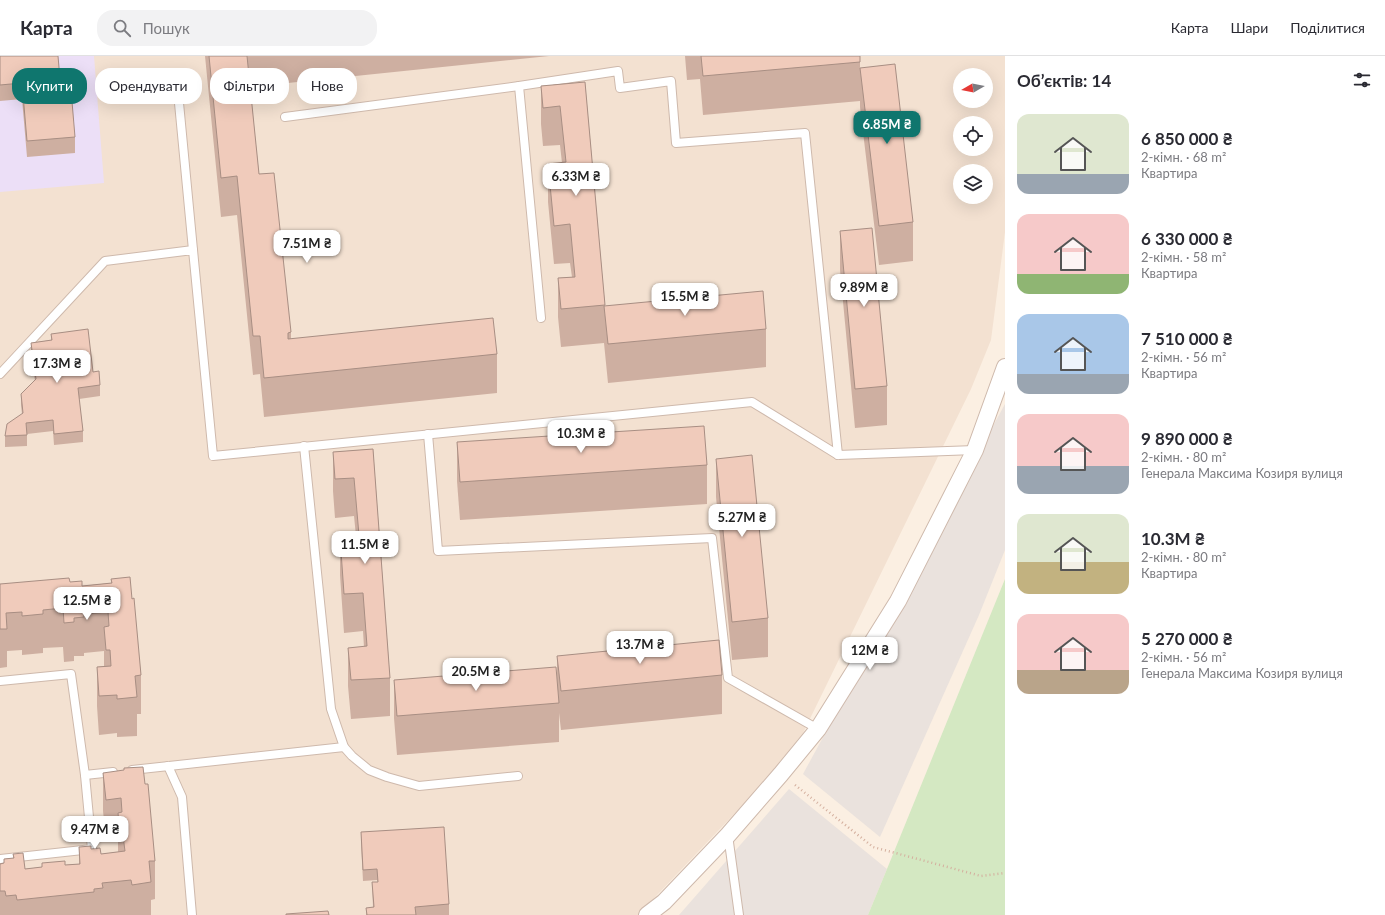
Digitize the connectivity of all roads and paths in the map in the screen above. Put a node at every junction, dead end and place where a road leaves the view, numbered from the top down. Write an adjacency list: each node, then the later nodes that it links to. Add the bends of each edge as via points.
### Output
1 (519, 86): 3 (lane); 5 (lane); 11 (lane, via 618,71 620,88 670,81 676,143 805,133)
2 (179, 104): 4 (lane)
3 (285, 117)
4 (193, 250): 7 (lane, via 105,261); 9 (lane, via 213,456)
5 (541, 318)
6 (1005, 367): 10 (street)
7 (0, 374)
8 (428, 434): 9 (lane); 11 (lane, via 752,402); 13 (lane, via 438,551 712,538 723,672 728,678)
9 (304, 446): 14 (lane, via 331,710)
10 (975, 450): 11 (lane); 13 (street, via 898,601)
11 (838, 455)
12 (0, 681): 17 (lane, via 70,674)
13 (818, 730): 16 (street)
14 (344, 747): 15 (lane); 18 (lane, via 369,770 419,786)
15 (168, 766): 17 (lane); 22 (lane, via 182,798)
16 (781, 774): 19 (street); 21 (path, via 873,847 981,876)
17 (85, 776): 20 (lane, via 92,849)
18 (518, 776)
19 (728, 835): 23 (street, via 664,902); 24 (lane)
20 (0, 859)
21 (1005, 874)
22 (192, 915)
23 (647, 915)
24 (739, 915)

